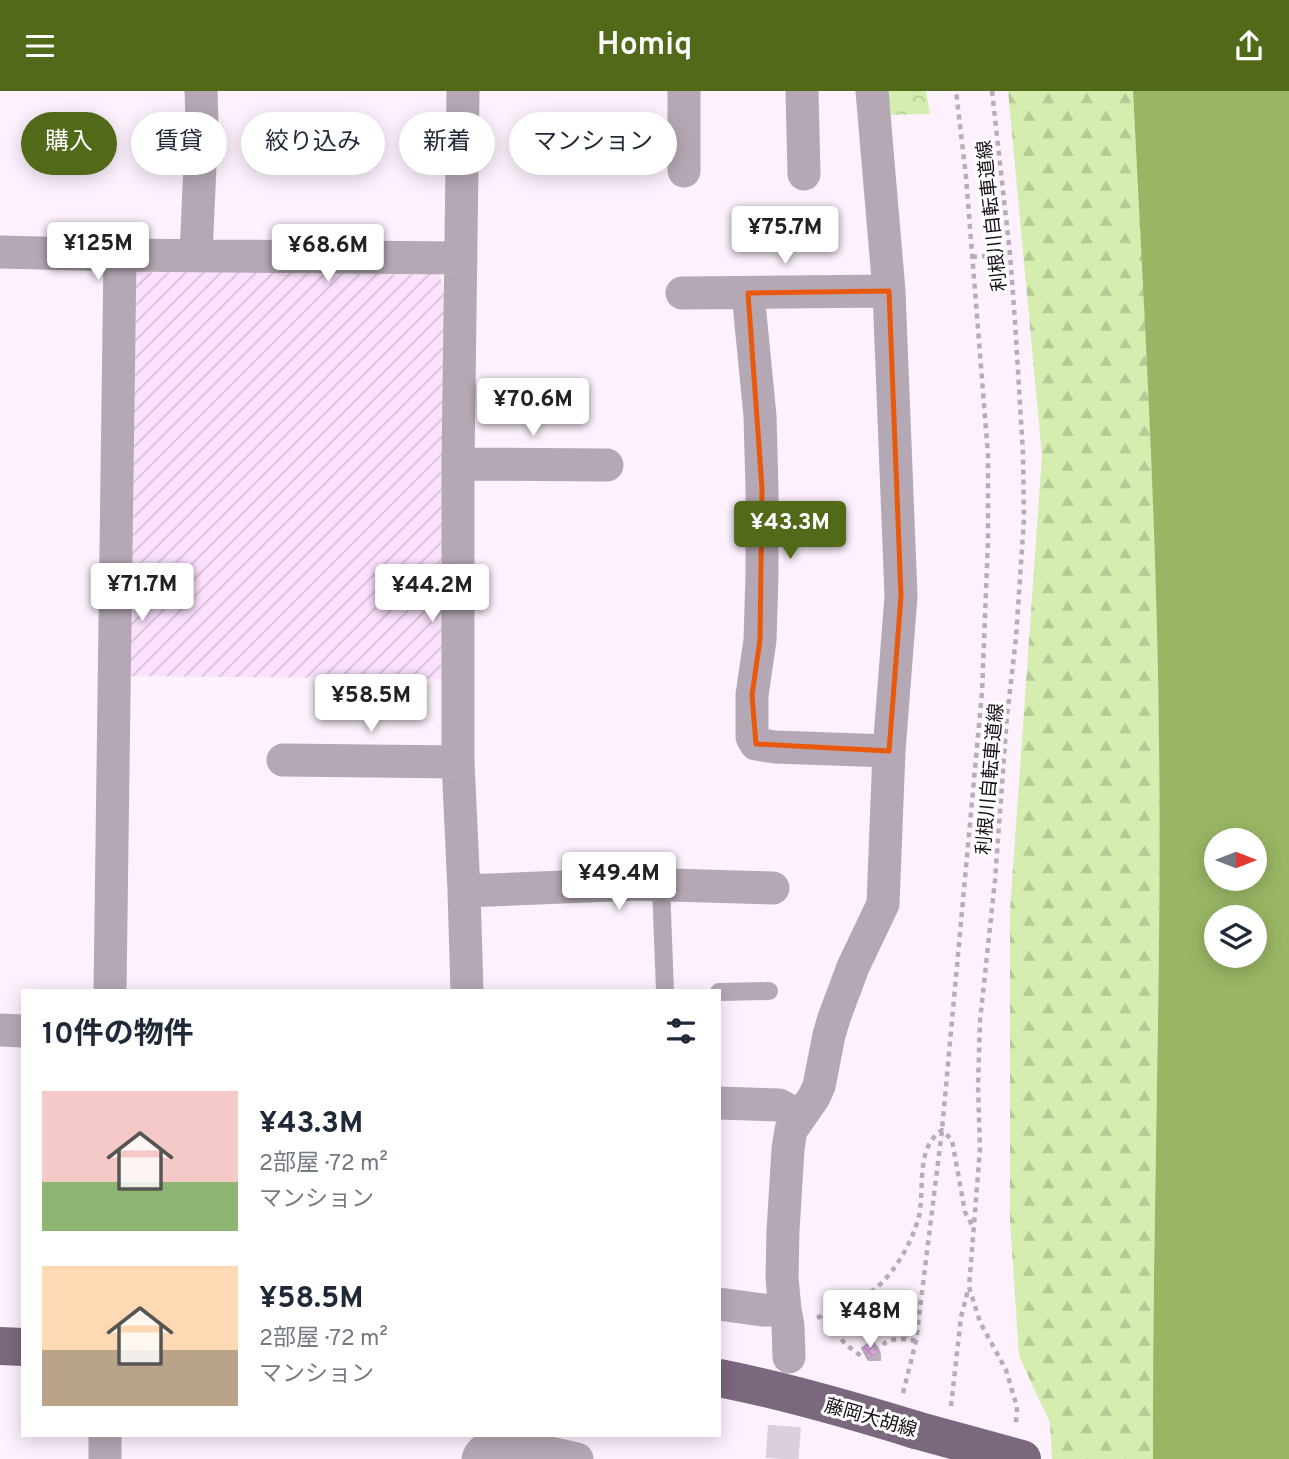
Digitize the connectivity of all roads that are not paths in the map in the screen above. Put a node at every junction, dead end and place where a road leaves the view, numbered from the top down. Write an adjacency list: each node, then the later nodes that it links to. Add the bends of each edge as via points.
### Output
1 (201, 91): 10 (street)
2 (463, 91): 11 (street)
3 (684, 91): 6 (street)
4 (803, 91): 7 (street)
5 (872, 91): 12 (street)
6 (684, 171)
7 (804, 174)
8 (0, 252): 9 (street)
9 (120, 255): 10 (street); 23 (street)
10 (196, 255): 11 (street)
11 (461, 258): 15 (street)
12 (889, 291): 14 (street); 17 (street, via 901,596)
13 (682, 293): 14 (street)
14 (748, 293): 17 (street, via 762,488 760,640 752,737 757,744 775,747)
15 (458, 464): 16 (street); 19 (street)
16 (607, 465)
17 (890, 751): 31 (street, via 883,904 834,1018 819,1086)
18 (283, 759): 19 (street)
19 (458, 762): 22 (street)
20 (660, 885): 21 (street); 22 (street); 25 (lane)
21 (773, 888)
22 (464, 891): 24 (street)
23 (110, 989)
24 (467, 989)
25 (665, 989)
26 (769, 991): 27 (lane)
27 (721, 992)
28 (0, 1030): 29 (street)
29 (21, 1031)
30 (721, 1103): 31 (street, via 779,1105)
31 (799, 1118): 33 (street, via 788,1149 782,1277)
32 (721, 1304): 33 (street)
33 (797, 1316): 36 (street, via 788,1326)
34 (0, 1346): 35 (main road)
35 (21, 1346)
36 (789, 1357)
37 (721, 1378): 39 (main road, 藤岡大胡線, bridge, via 840,1407 909,1414)
38 (104, 1437): 40 (street)
39 (1018, 1446)
40 (105, 1459)
41 (478, 1459): 42 (street, via 490,1447 509,1446)
42 (577, 1459)

